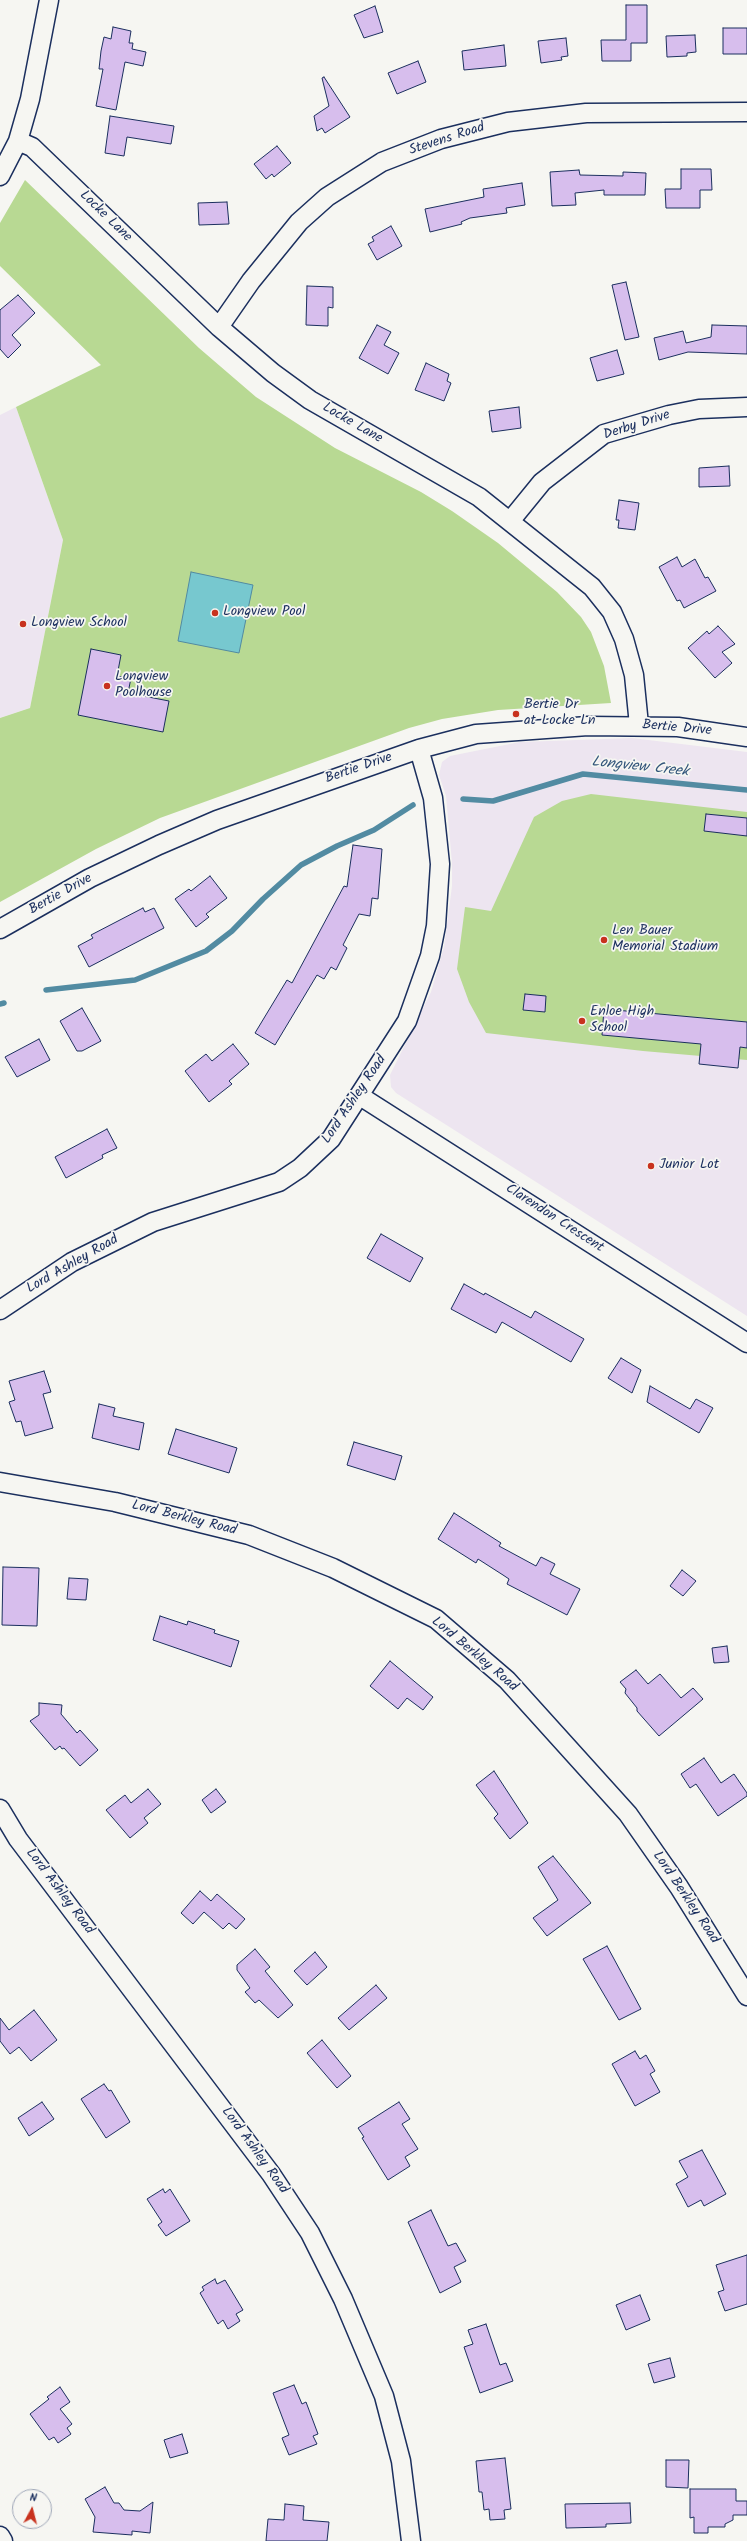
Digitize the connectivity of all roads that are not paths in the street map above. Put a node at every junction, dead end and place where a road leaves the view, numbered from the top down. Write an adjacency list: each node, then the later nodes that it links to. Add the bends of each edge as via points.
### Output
1 (49, 0): 3 (street, via 30,99)
2 (747, 112): 5 (street, Stevens Road, via 586,113 508,122 441,139 382,162 327,197 299,222 251,280)
3 (18, 141): 4 (street); 5 (street, Locke Lane, via 32,147)
4 (0, 176)
5 (219, 327): 7 (street, Locke Lane, via 273,373 310,400 445,476)
6 (747, 407): 7 (street, Derby Drive, via 699,409 604,434 542,482)
7 (511, 520): 8 (street, Locke Lane, via 592,587 612,612 624,639 634,675)
8 (639, 725): 9 (street, Bertie Drive, via 678,727); 10 (street, Bertie Drive, via 491,733)
9 (747, 737)
10 (419, 749): 11 (street, Bertie Drive, via 217,820 159,845 90,878); 12 (street, Lord Ashley Road, via 434,798 438,836 440,864 436,926 422,982 407,1021)
11 (0, 930)
12 (360, 1096): 13 (street, Lord Ashley Road, via 331,1139 318,1153 279,1182 153,1222 72,1262); 14 (street, Clarendon Crescent)
13 (0, 1310)
14 (747, 1343)
15 (0, 1482): 17 (street, Lord Berkley Road, via 115,1502 249,1536 333,1568 436,1619 507,1680 628,1814 679,1887)
16 (0, 1809): 20 (street, Lord Ashley Road, via 18,1839 271,2174 310,2233 343,2299 384,2396 403,2469)
17 (747, 1996)
18 (0, 2536): 19 (street)
19 (3, 2541)
20 (411, 2541)

